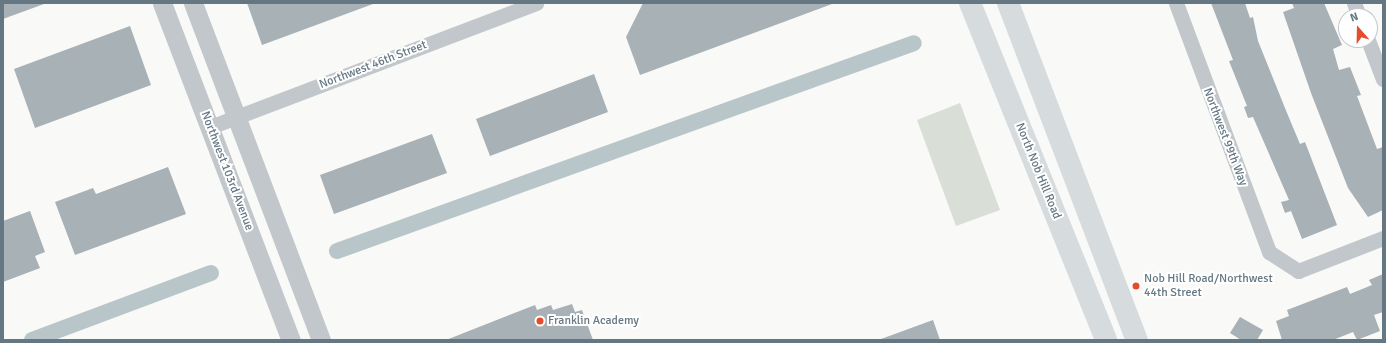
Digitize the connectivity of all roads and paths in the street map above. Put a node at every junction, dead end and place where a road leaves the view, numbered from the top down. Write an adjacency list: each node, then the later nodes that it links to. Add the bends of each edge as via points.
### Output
1 (162, 3): 10 (street, Northwest 103rd Avenue)
2 (193, 3): 9 (street)
3 (536, 3): 9 (street, Northwest 46th Street)
4 (970, 3): 14 (main road, North Nob Hill Road)
5 (1008, 3): 15 (main road)
6 (1176, 3): 11 (street, Northwest 99th Way, via 1269,252 1283,265 1298,271)
7 (1371, 48): 8 (street)
8 (1383, 79)
9 (236, 117): 10 (street, Northwest 46th Street); 13 (street)
10 (210, 127): 12 (street, Northwest 103rd Avenue)
11 (1383, 238)
12 (291, 340)
13 (321, 340)
14 (1106, 340)
15 (1137, 340)

